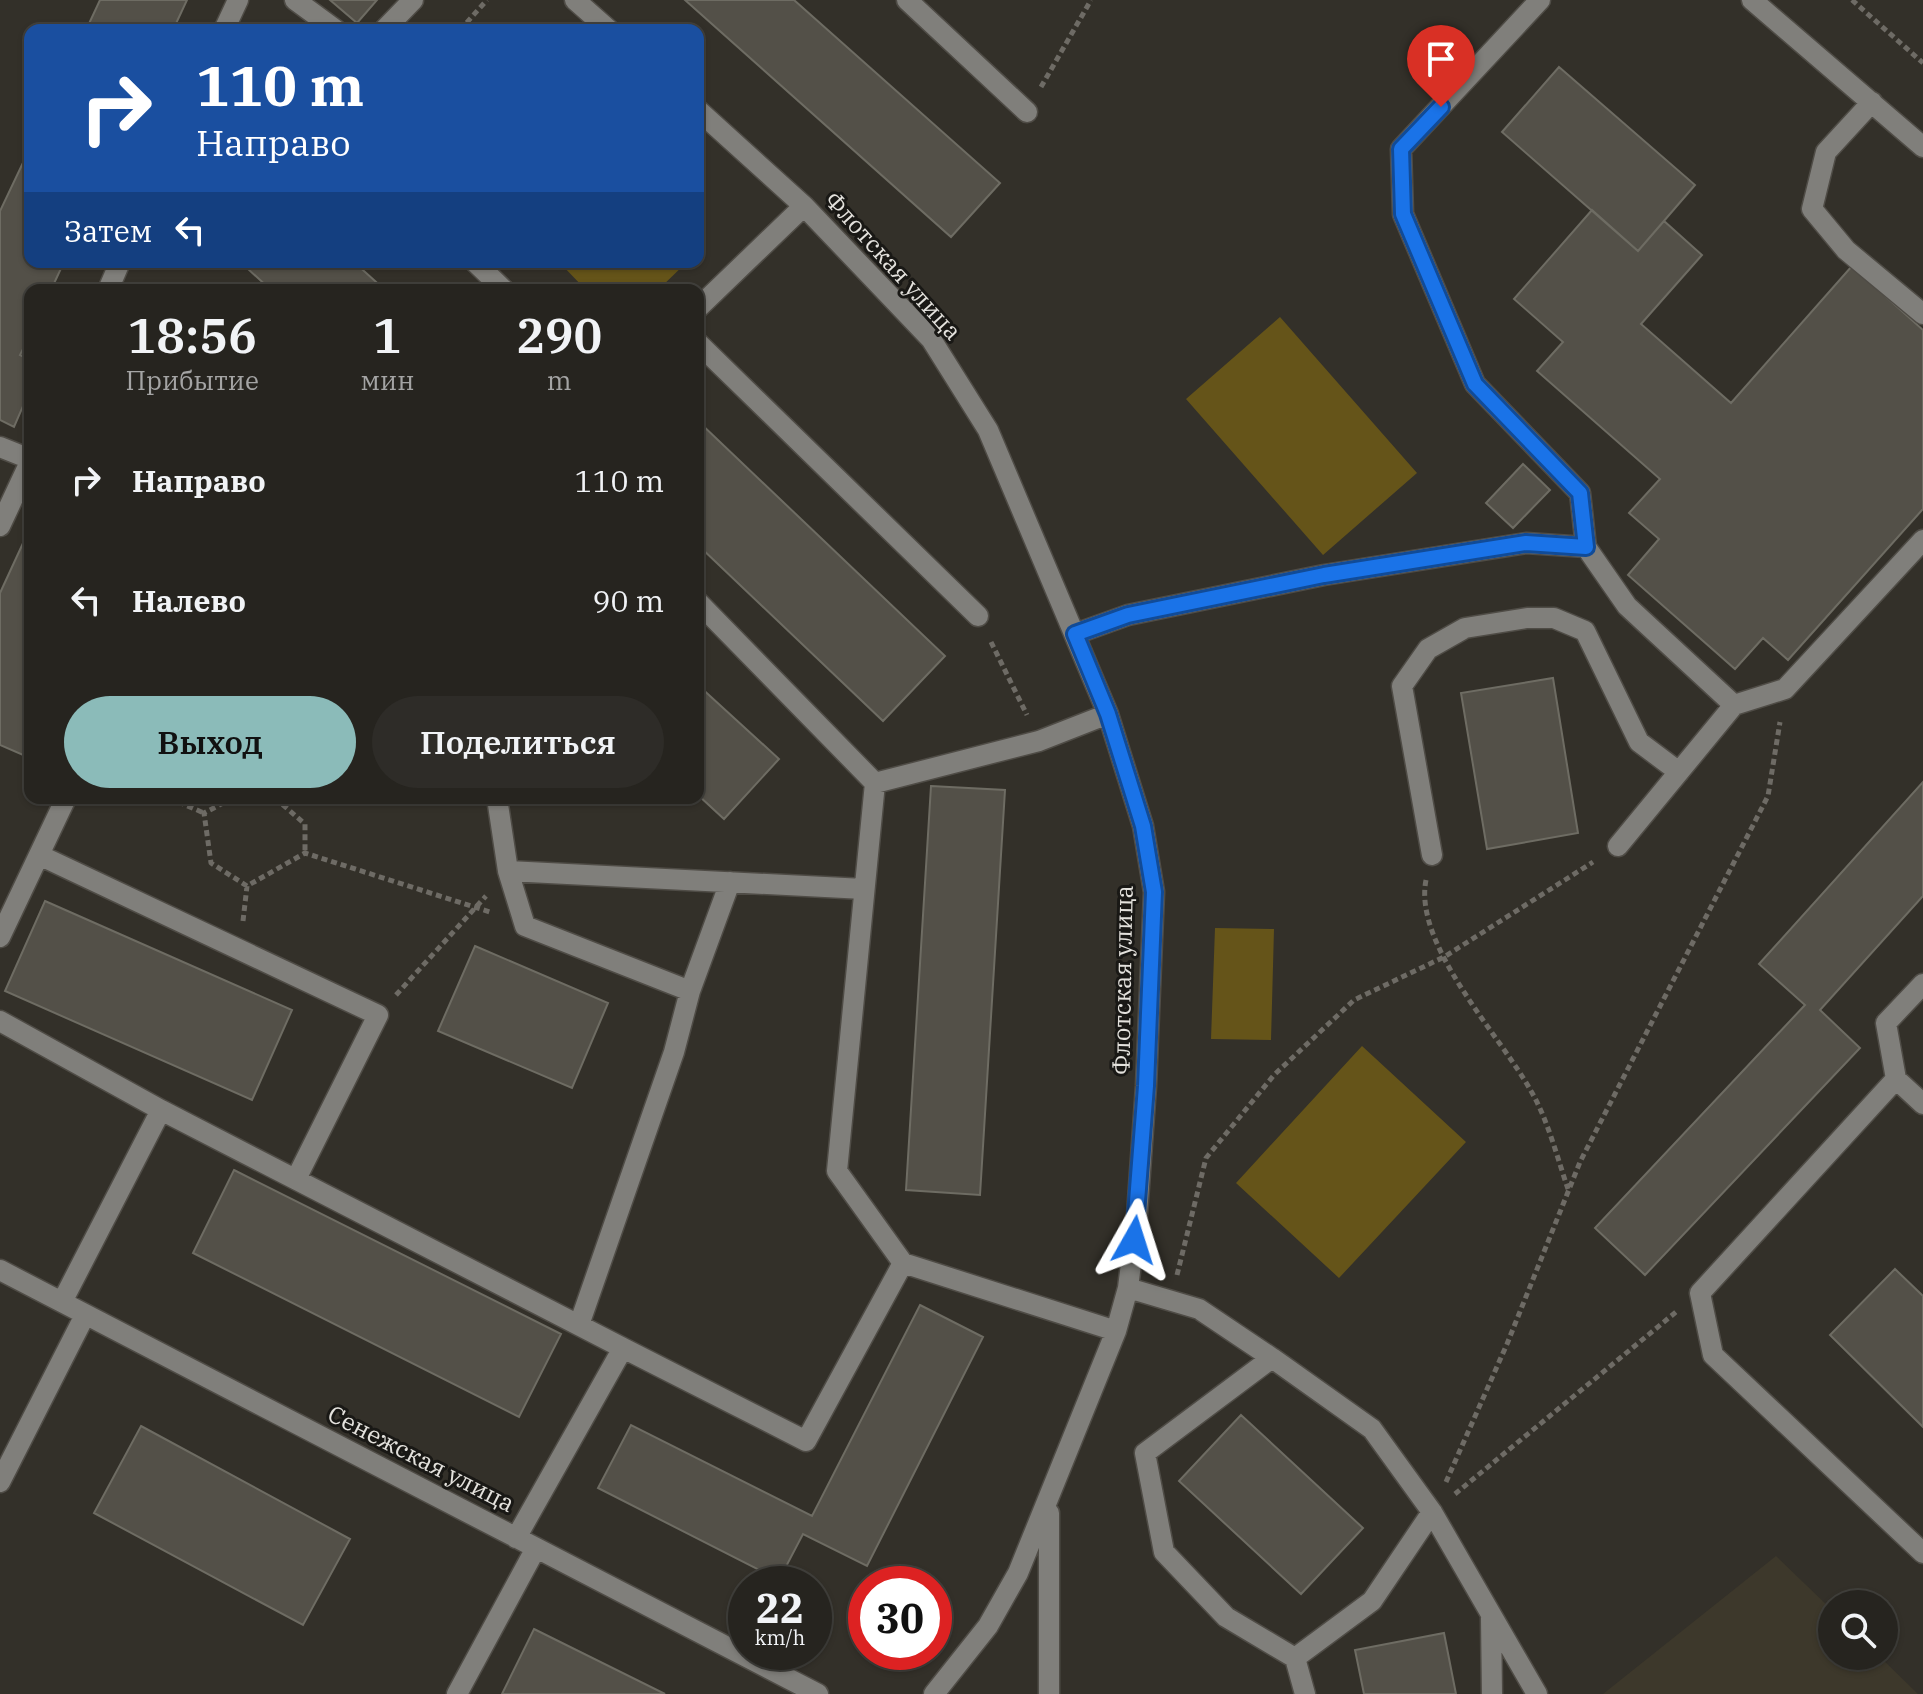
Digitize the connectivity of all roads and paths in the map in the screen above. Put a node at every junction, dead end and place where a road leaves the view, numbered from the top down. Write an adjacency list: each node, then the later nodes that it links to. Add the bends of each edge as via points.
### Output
1 (238, 0): 11 (street)
2 (295, 0): 12 (street)
3 (413, 0): 13 (street)
4 (487, 0): 14 (path)
5 (575, 0): 15 (street)
6 (907, 0): 18 (street)
7 (1091, 0): 18 (path)
8 (1540, 0): 32 (street, via 1401,149 1403,214 1475,384 1580,493)
9 (1752, 0): 17 (street)
10 (1852, 0): 16 (path)
11 (227, 24)
12 (328, 24)
13 (390, 24)
14 (465, 24)
15 (602, 24)
16 (1923, 63)
17 (1872, 102): 20 (street); 25 (street, via 1826,152 1812,209 1846,250)
18 (1027, 112)
19 (704, 115): 21 (street, Флотская улица)
20 (1923, 147)
21 (804, 206): 24 (street); 35 (street, Флотская улица, via 931,339 988,430)
22 (481, 268): 23 (street)
23 (498, 284)
24 (704, 302)
25 (1923, 314)
26 (704, 349): 34 (street)
27 (0, 447): 28 (street)
28 (24, 457)
29 (24, 473): 30 (street)
30 (0, 526)
31 (1923, 540): 36 (street)
32 (1586, 547): 35 (street, via 1526,543 1324,575 1128,615); 37 (street, via 1627,606)
33 (704, 608): 41 (street)
34 (978, 616): 39 (path)
35 (1075, 634): 38 (street, Флотская улица)
36 (1785, 689): 37 (street); 67 (path, via 1768,796)
37 (1734, 705): 40 (street)
38 (1108, 714): 39 (street); 70 (street, Флотская улица, via 1143,826 1154,892 1146,1086)
39 (1039, 741): 41 (street)
40 (1679, 772): 48 (street); 51 (street, via 1639,742 1585,631 1554,618 1465,628 1428,649 1402,686)
41 (875, 783): 54 (street)
42 (63, 804): 50 (street)
43 (183, 804): 47 (path)
44 (221, 804): 47 (path)
45 (282, 804): 49 (path, via 305,824)
46 (498, 804): 52 (street)
47 (204, 813): 49 (path, via 211,863 247,886)
48 (1618, 846): 58 (path)
49 (305, 853): 55 (path)
50 (39, 855): 57 (street); 61 (street)
51 (1432, 855): 58 (path, via 1422,901)
52 (508, 871): 53 (street); 55 (path); 56 (street)
53 (730, 882): 54 (street); 60 (street)
54 (864, 889): 68 (street, via 837,1171)
55 (476, 906): 56 (path); 61 (path)
56 (525, 926): 60 (street)
57 (0, 937)
58 (1444, 957): 67 (path, via 1533,1092); 72 (path, via 1354,1000 1274,1075 1206,1158)
59 (1923, 984): 63 (street, via 1886,1023)
60 (690, 991): 75 (street, via 674,1052)
61 (378, 1015): 66 (street)
62 (0, 1021): 65 (street)
63 (1896, 1079): 64 (street); 71 (street)
64 (1923, 1104)
65 (161, 1110): 66 (street); 73 (street)
66 (296, 1179): 75 (street)
67 (1569, 1190): 81 (path)
68 (903, 1263): 76 (street); 77 (street, via 806,1441)
69 (0, 1270): 73 (street, Сенежская улица)
70 (1128, 1288): 72 (street); 76 (street, Флотская улица)
71 (1700, 1293): 81 (path); 84 (street, via 1713,1355)
72 (1171, 1301): 78 (street, via 1199,1309)
73 (62, 1302): 74 (street, Сенежская улица)
74 (85, 1315): 79 (street); 82 (street, Сенежская улица)
75 (579, 1325): 77 (street)
76 (1116, 1331): 80 (street, Флотская улица)
77 (623, 1348): 82 (street)
78 (1272, 1358): 81 (street, via 1372,1429); 86 (street, via 1145,1453 1164,1552 1226,1617)
79 (0, 1482)
80 (1049, 1501): 89 (street, Флотская улица, via 988,1626); 90 (street, Флотская улица)
81 (1432, 1512): 85 (street); 86 (street, via 1372,1601)
82 (516, 1538): 83 (street, Сенежская улица)
83 (536, 1548): 87 (street); 88 (street, Сенежская улица)
84 (1923, 1553)
85 (1491, 1614): 92 (street); 93 (street)
86 (1295, 1658): 91 (street)
87 (457, 1694)
88 (818, 1694)
89 (934, 1694)
90 (1049, 1694)
91 (1305, 1694)
92 (1492, 1694)
93 (1537, 1694)

